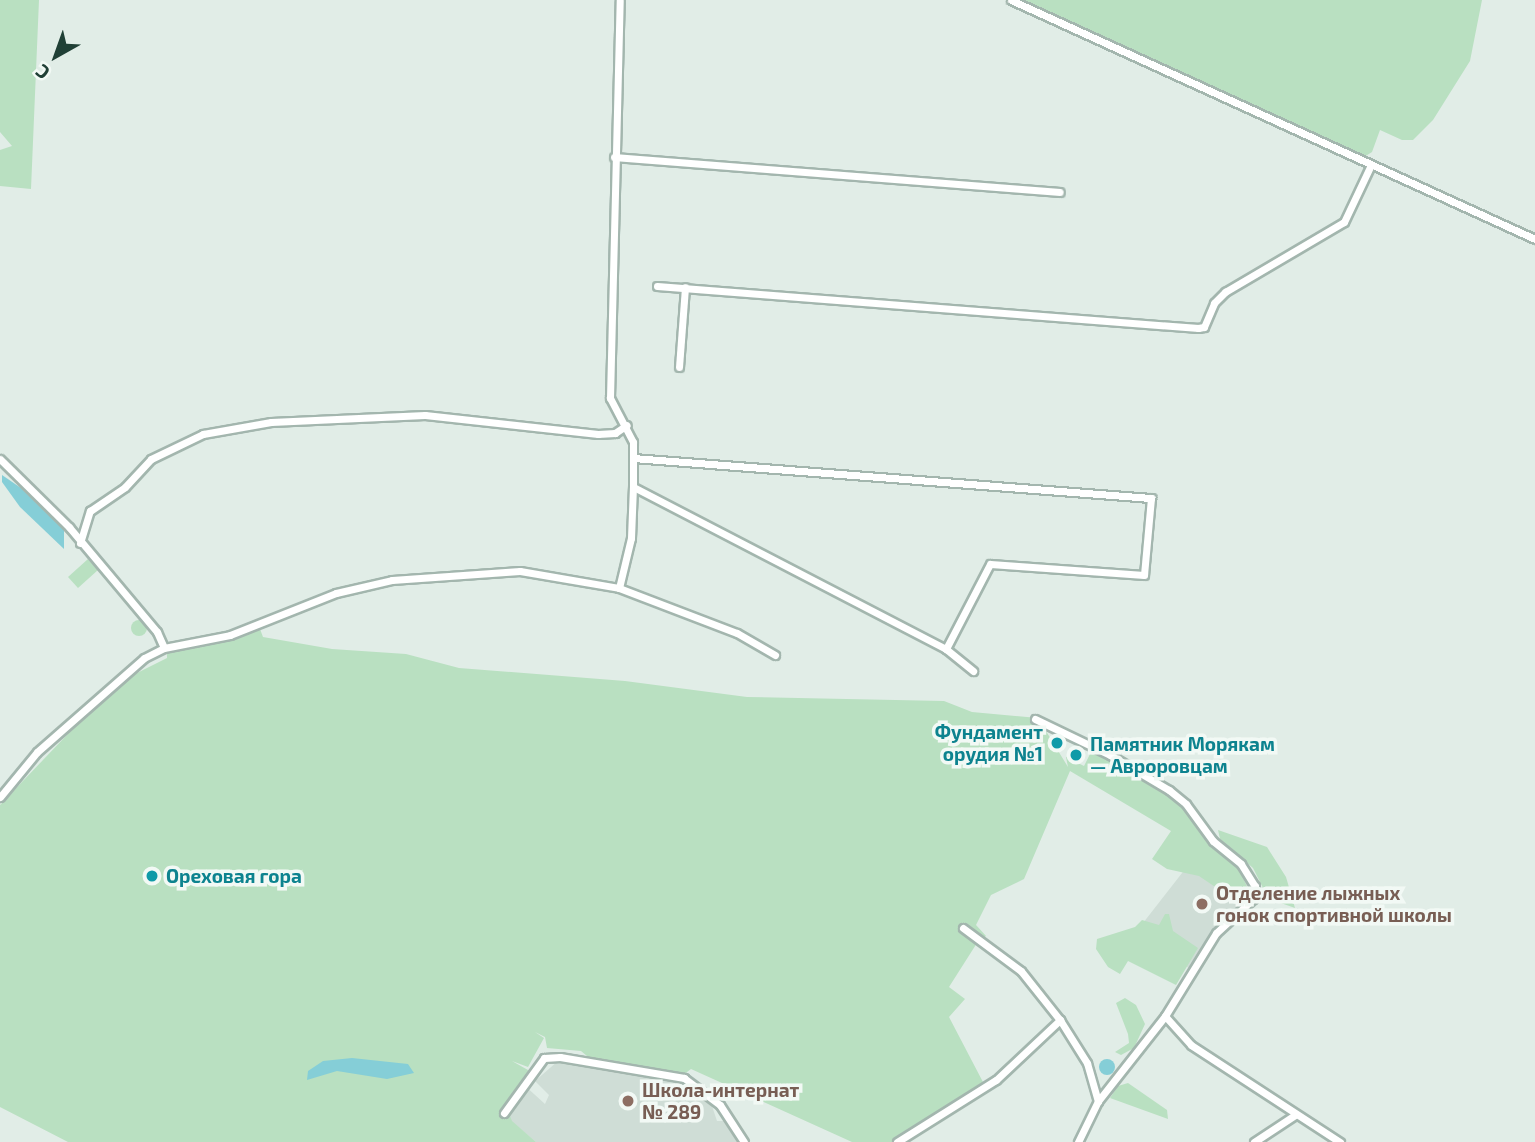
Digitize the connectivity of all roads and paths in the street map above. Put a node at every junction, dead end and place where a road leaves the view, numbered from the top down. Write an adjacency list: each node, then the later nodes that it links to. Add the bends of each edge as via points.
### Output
1 (620, 0): 3 (street)
2 (1011, 0): 4 (street)
3 (614, 157): 5 (street); 10 (street, via 610,398)
4 (1370, 167): 6 (street); 8 (street, via 1344,222 1225,292 1214,303 1204,327)
5 (1060, 192)
6 (1535, 239)
7 (657, 286): 8 (street)
8 (685, 287): 9 (street)
9 (679, 367)
10 (627, 425): 11 (street); 14 (street, via 615,433 598,433 425,415 271,422 203,434 150,459 125,487 90,511)
11 (633, 458): 13 (street); 17 (street, via 1152,498 1144,575 990,564)
12 (0, 459): 14 (street)
13 (633, 487): 15 (street, via 631,538); 17 (street)
14 (80, 543): 16 (street, via 157,632)
15 (619, 588): 16 (street, via 520,572 392,580 336,593 230,635); 18 (street, via 737,633)
16 (164, 648): 21 (street, via 144,657 85,706 37,752)
17 (946, 649): 19 (street)
18 (775, 654)
19 (973, 671)
20 (1034, 719): 23 (street, via 1169,790 1251,877 1253,899 1216,933)
21 (0, 797)
22 (963, 928): 24 (street, via 1021,971)
23 (1165, 1016): 25 (street); 27 (street, via 1191,1045)
24 (1060, 1020): 25 (street, via 1087,1063); 29 (street, via 996,1080)
25 (1098, 1101): 30 (street)
26 (504, 1113): 28 (street, via 544,1058 560,1057 684,1078 720,1105)
27 (1295, 1115): 31 (street); 32 (street)
28 (744, 1142)
29 (897, 1142)
30 (1077, 1142)
31 (1254, 1142)
32 (1340, 1142)

